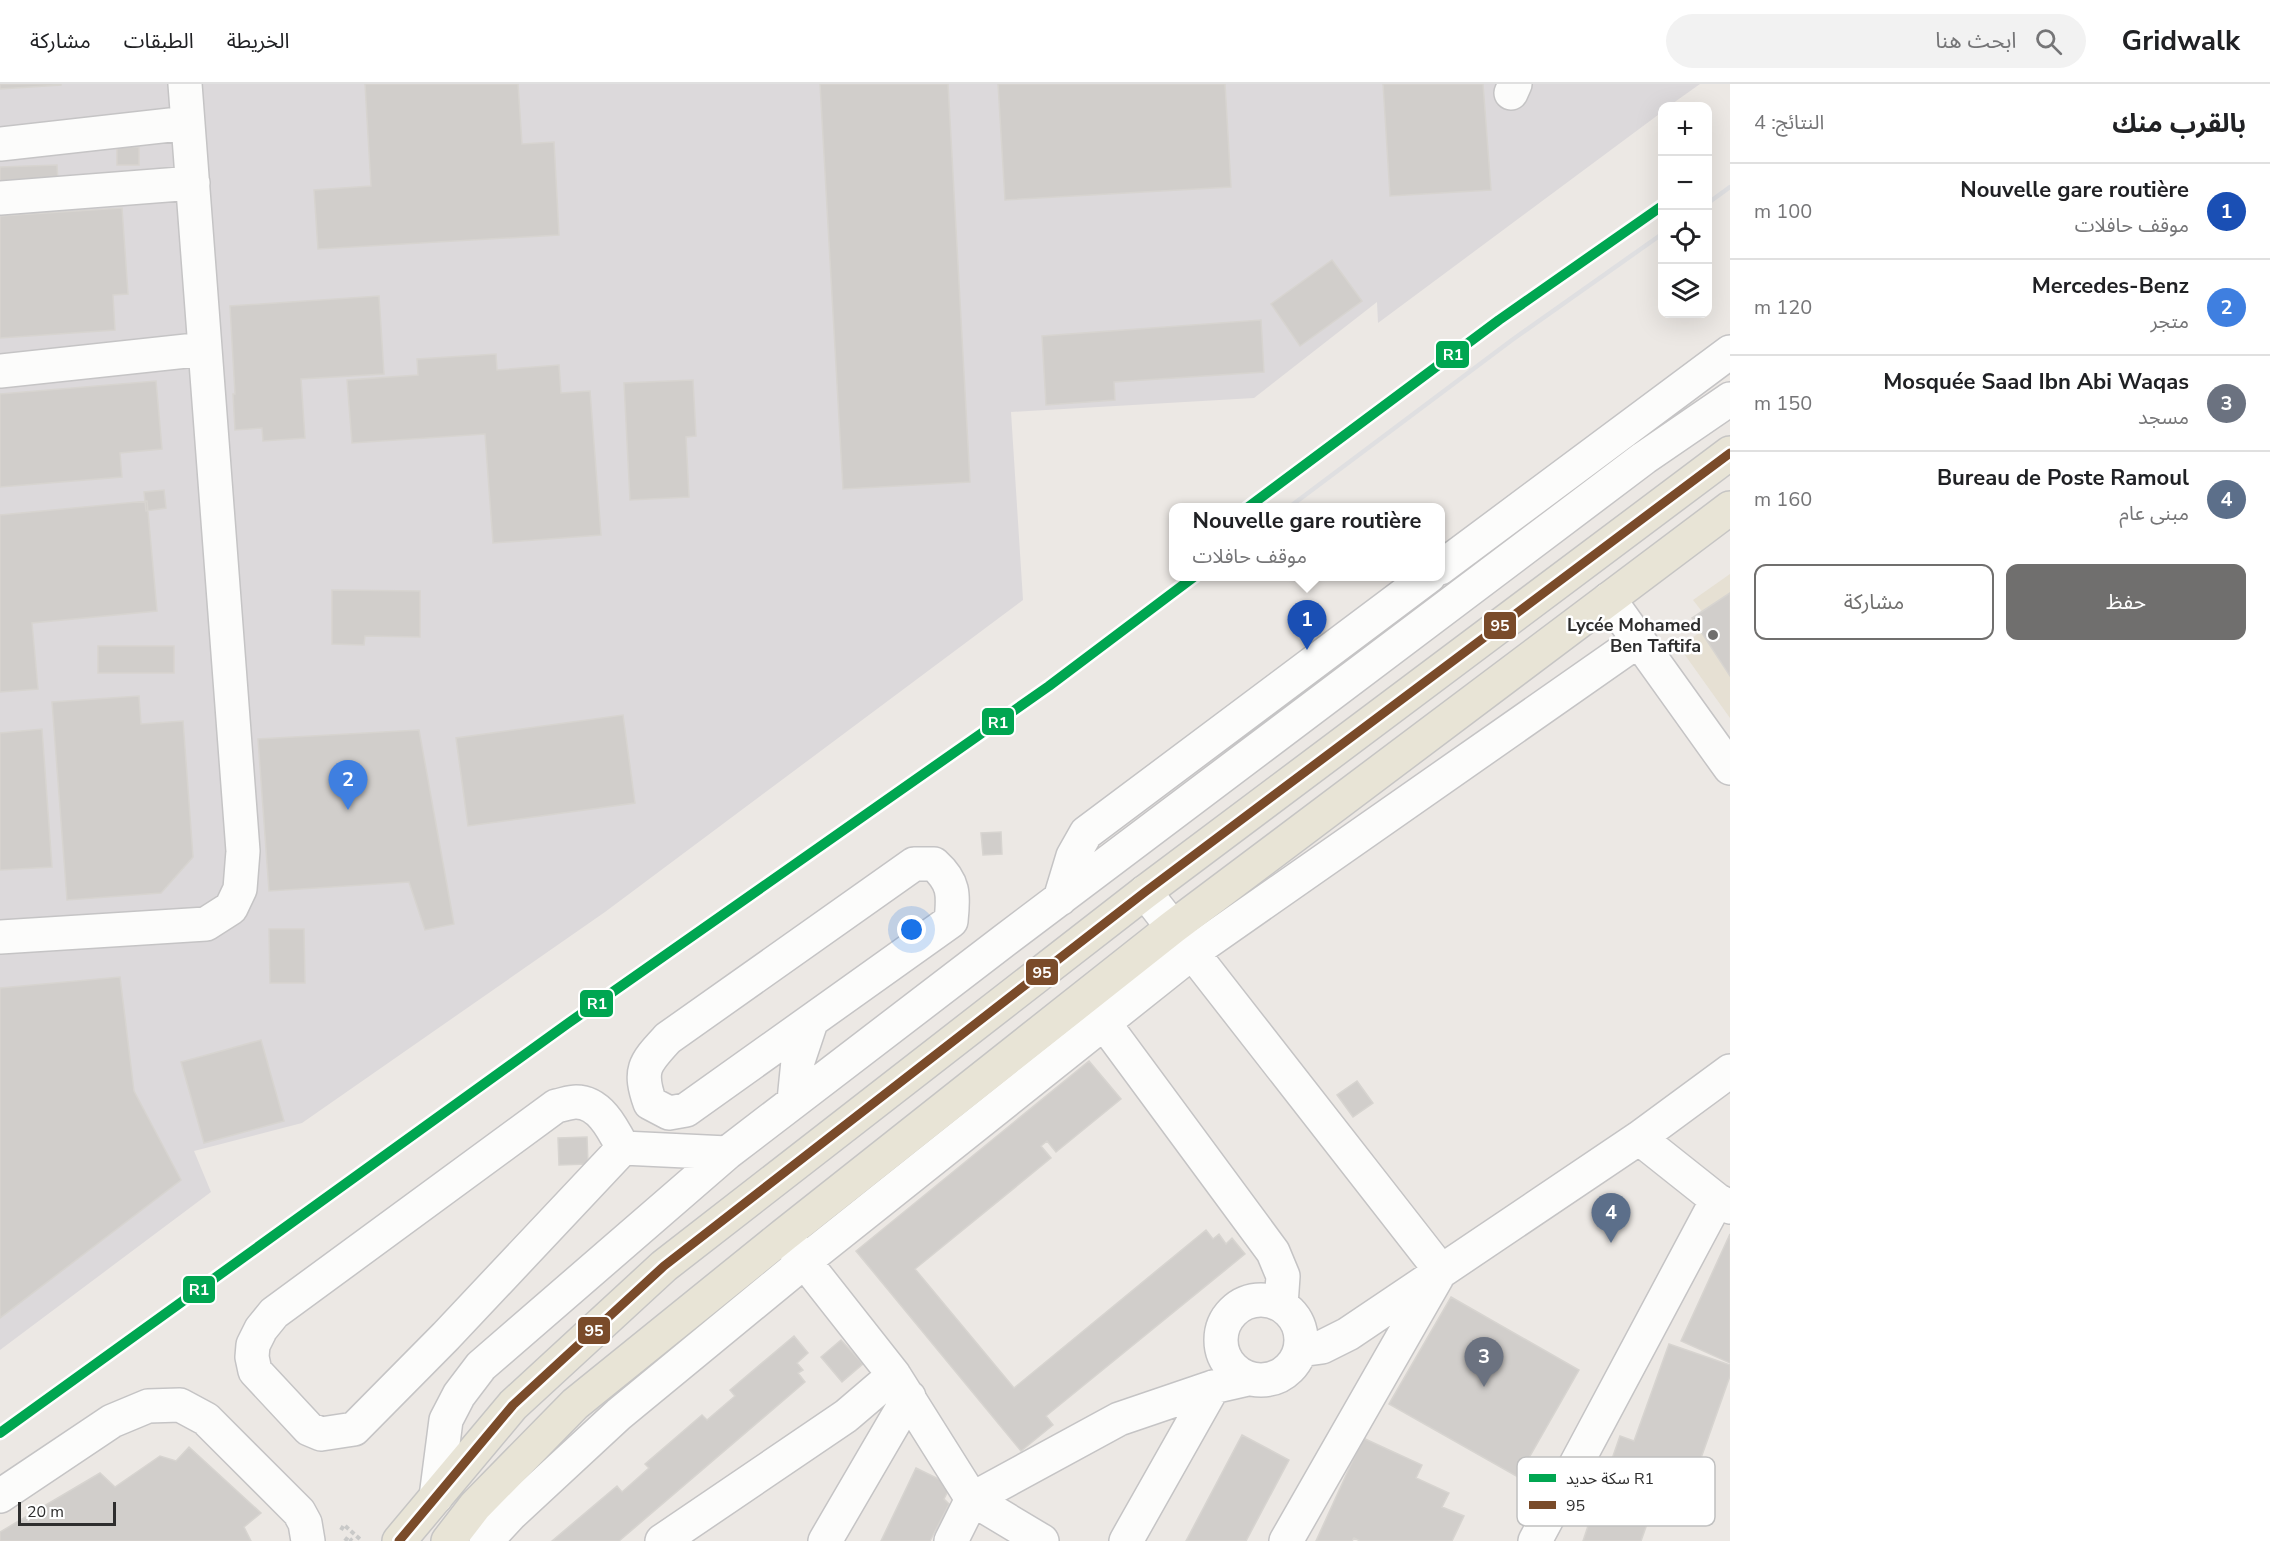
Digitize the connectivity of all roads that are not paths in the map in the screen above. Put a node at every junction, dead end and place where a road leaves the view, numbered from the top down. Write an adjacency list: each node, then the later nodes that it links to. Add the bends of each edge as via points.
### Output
1 (185, 84): 2 (street)
2 (188, 123): 3 (street); 4 (street)
3 (0, 144)
4 (193, 183): 5 (street); 6 (street)
5 (0, 198)
6 (205, 349): 8 (street); 20 (street, via 243,851 240,889 231,908 206,924)
7 (1730, 352): 12 (street)
8 (0, 371)
9 (1730, 399): 18 (street, via 1644,458)
10 (1730, 453): 17 (main road)
11 (1730, 508): 14 (main road)
12 (1445, 564)
13 (1422, 581): 18 (street, via 1086,833 1073,856)
14 (1610, 599): 15 (street); 22 (main road)
15 (1639, 640): 16 (street); 22 (street)
16 (1730, 768)
17 (1145, 892): 22 (street); 43 (main road, via 664,1266 513,1405)
18 (1060, 899): 21 (street)
19 (951, 921): 21 (street); 23 (street); 23 (street, via 954,897 947,876 934,864 914,864 668,1038 649,1059 642,1082 650,1103 669,1113 686,1110)
20 (0, 937)
21 (1005, 940): 26 (street)
22 (1183, 940): 24 (street); 31 (main road); 33 (street)
23 (811, 1022): 26 (street, via 798,1061)
24 (1104, 1023): 32 (street); 34 (street, via 1273,1252 1283,1276)
25 (1730, 1071): 27 (street)
26 (794, 1101): 29 (street)
27 (1639, 1138): 30 (street); 33 (street)
28 (623, 1148): 29 (street); 35 (street); 35 (street, via 602,1114 577,1102 556,1106 274,1313 253,1345 252,1357 255,1371 309,1429 321,1434 354,1429)
29 (727, 1153): 37 (street)
30 (1724, 1204): 41 (street)
31 (784, 1234): 32 (street); 48 (main road, via 575,1404 475,1506)
32 (805, 1261): 39 (street); 49 (street, via 619,1414)
33 (1441, 1270): 36 (street, via 1348,1334 1322,1347); 55 (street)
34 (1281, 1305): 36 (street, via 1298,1324); 38 (street, via 1268,1300 1241,1304 1223,1325 1220,1338 1227,1364)
35 (446, 1336): 37 (street)
36 (1300, 1350): 38 (street, via 1286,1372 1275,1378)
37 (481, 1366): 43 (street, via 446,1420)
38 (1248, 1379): 40 (street)
39 (902, 1386): 44 (street); 50 (street, via 846,1416); 51 (street)
40 (1214, 1387): 44 (street, via 1119,1419); 54 (street)
41 (1582, 1457)
42 (0, 1496): 46 (street, via 112,1421 148,1406 180,1405 206,1419 299,1512)
43 (436, 1497): 47 (main road)
44 (972, 1499): 52 (street); 53 (street)
45 (1543, 1526): 56 (street)
46 (308, 1541)
47 (399, 1541)
48 (448, 1541)
49 (486, 1541)
50 (663, 1541)
51 (825, 1541)
52 (951, 1541)
53 (1042, 1541)
54 (1126, 1541)
55 (1286, 1541)
56 (1535, 1541)

